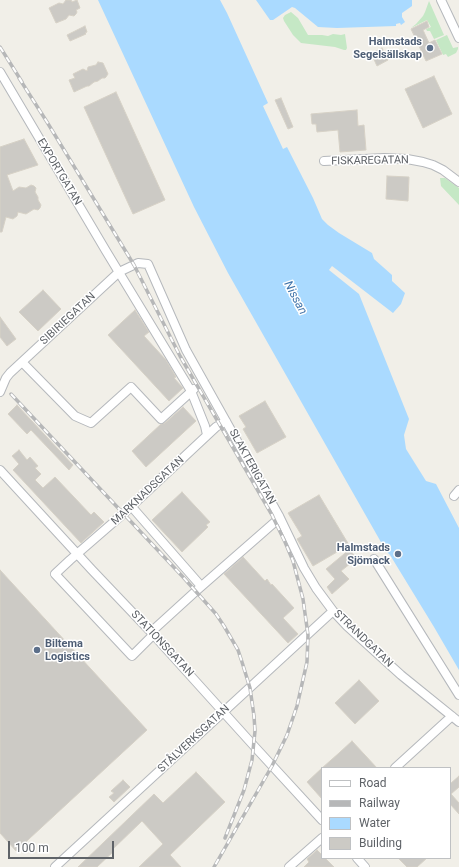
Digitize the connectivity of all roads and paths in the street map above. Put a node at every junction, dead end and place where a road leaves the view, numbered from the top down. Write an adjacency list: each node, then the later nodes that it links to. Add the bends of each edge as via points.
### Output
1 (441, 0): 2 (street)
2 (459, 38)
3 (0, 72): 7 (street, EXPORTGATAN)
4 (324, 161): 5 (street, FISKAREGATAN, via 407,159 433,164)
5 (459, 182)
6 (148, 264): 7 (street, SIBIRIEGATAN, via 138,263); 11 (street, SLAKTERIGATAN, via 186,350)
7 (119, 272): 8 (street, SIBIRIEGATAN); 9 (street, EXPORTGATAN)
8 (22, 362): 9 (street, via 75,416 91,423 131,387 161,419); 10 (street, SIBIRIEGATAN, via 6,378)
9 (193, 390): 12 (street, EXPORTGATAN)
10 (0, 392)
11 (226, 421): 12 (street, MARKNADSGATAN); 16 (street, SLAKTERIGATAN)
12 (207, 436): 15 (street, MARKNADSGATAN)
13 (0, 463): 14 (street)
14 (0, 470): 17 (street, STATIONSGATAN)
15 (131, 506): 17 (street, MARKNADSGATAN); 19 (street)
16 (279, 516): 19 (street, SLAKTERIGATAN); 20 (street, STRANDGATAN, via 308,575)
17 (78, 554): 21 (street, STATIONSGATAN); 21 (street, MARKNADSGATAN, via 56,574 132,656)
18 (374, 560): 22 (street)
19 (202, 586): 21 (street, SLAKTERIGATAN)
20 (334, 611): 23 (street, STÅLVERKSGATAN); 24 (street, STRANDGATAN, via 396,670)
21 (153, 633): 23 (street, STATIONSGATAN)
22 (459, 695)
23 (224, 712): 27 (street, STATIONSGATAN); 30 (street, STÅLVERKSGATAN)
24 (452, 716): 25 (street, STRANDGATAN); 26 (street)
25 (459, 722)
26 (396, 767)
27 (321, 819)
28 (321, 839): 31 (street)
29 (358, 859): 32 (street)
30 (55, 867)
31 (288, 867)
32 (365, 867)

